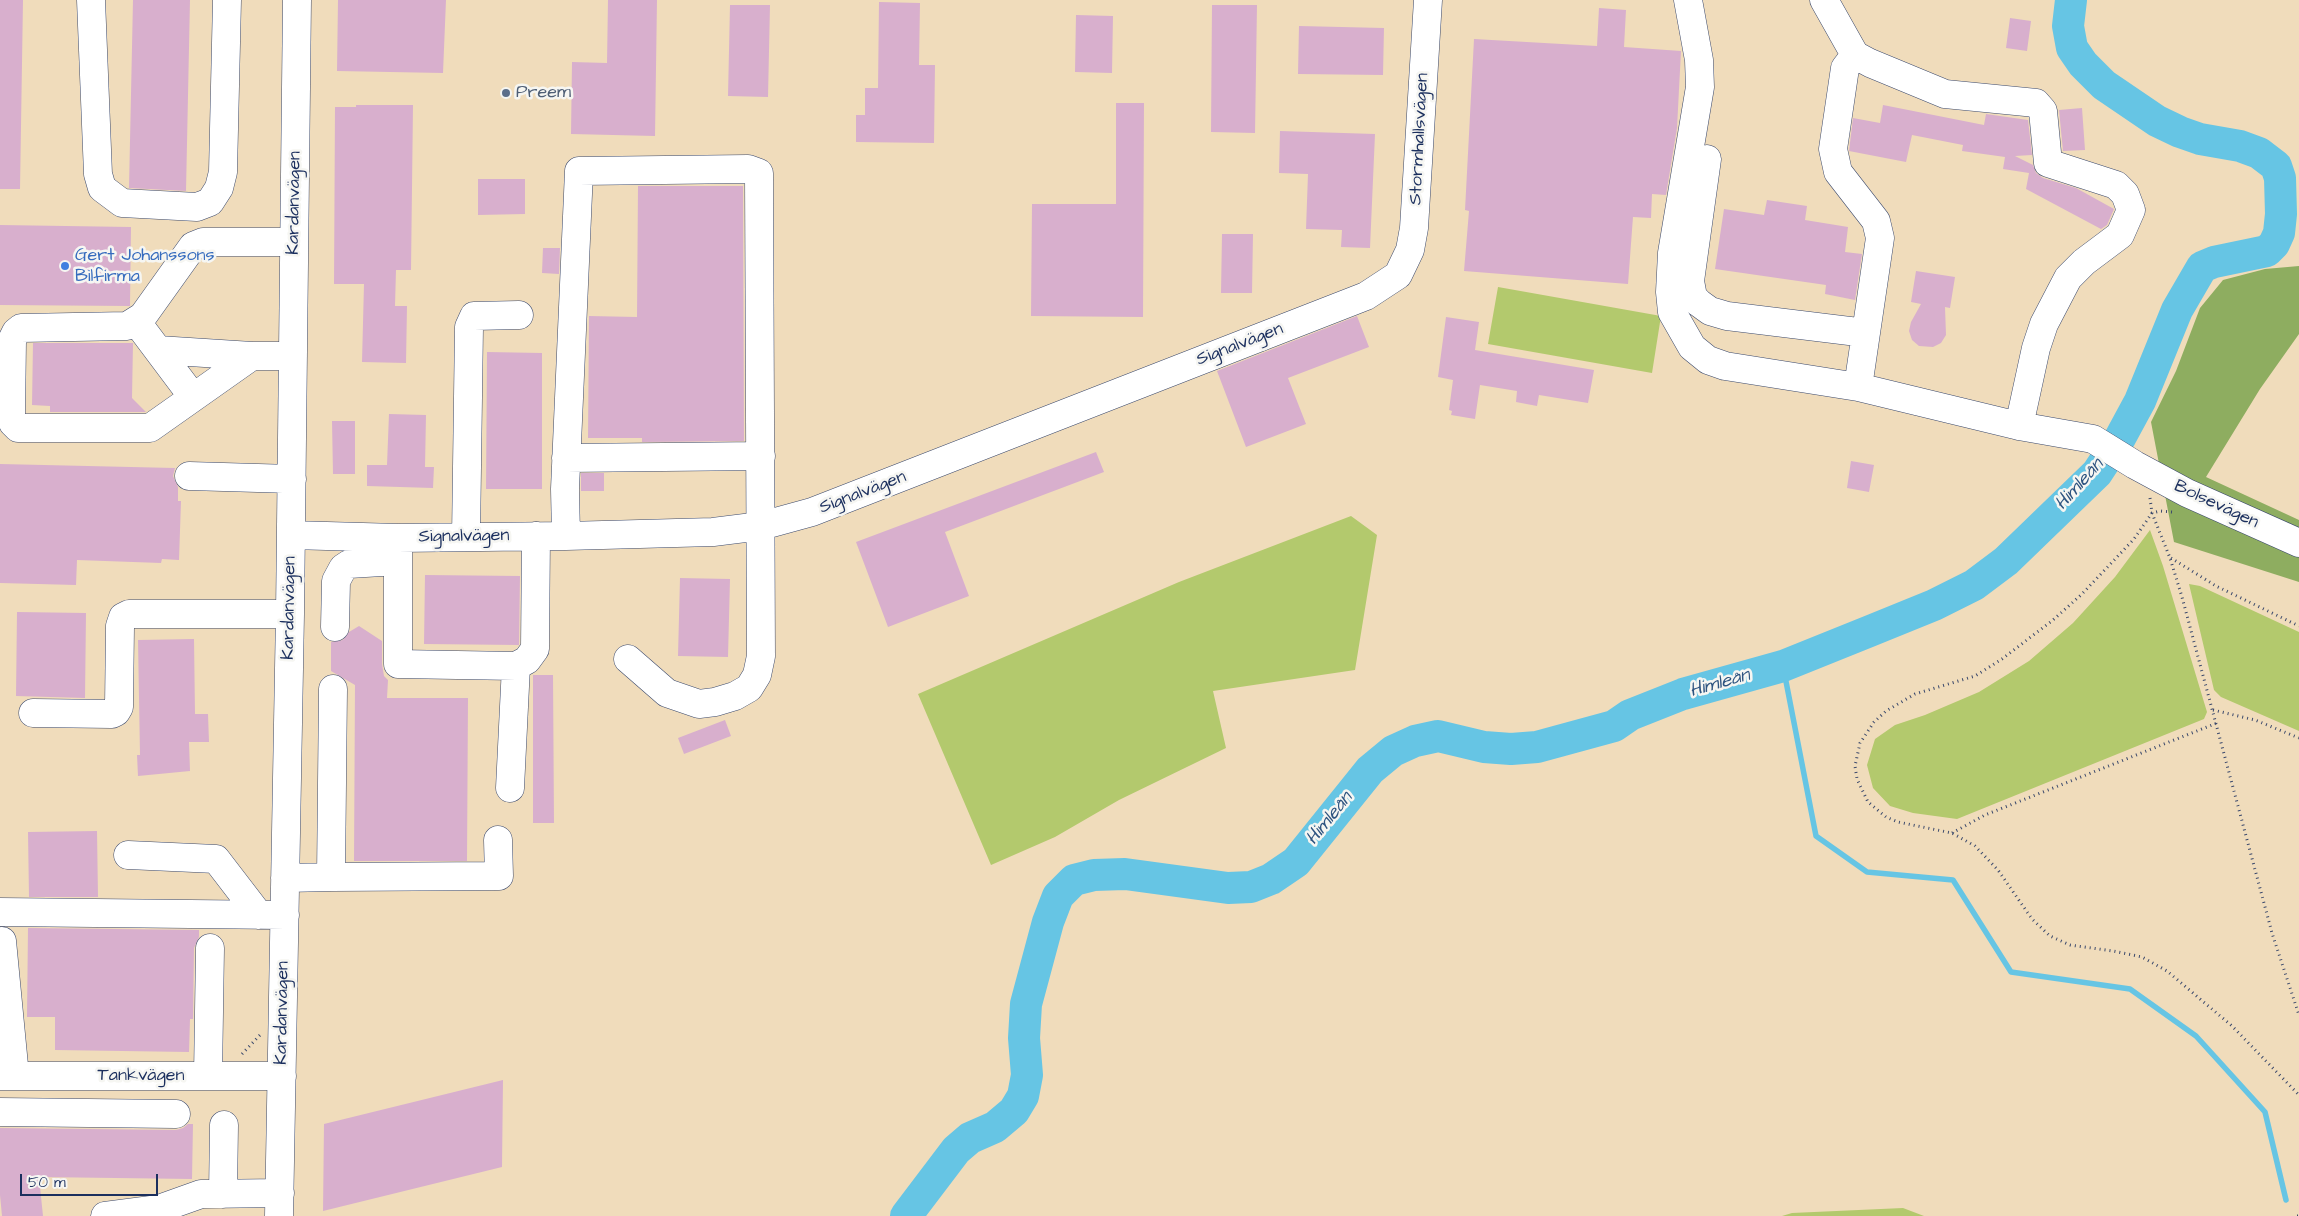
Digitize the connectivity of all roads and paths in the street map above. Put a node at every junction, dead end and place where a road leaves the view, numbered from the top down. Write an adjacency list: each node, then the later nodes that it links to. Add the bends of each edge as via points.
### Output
1 (92, 0): 2 (street, via 98,174 102,188 122,203 197,207 210,202 219,188 223,172)
2 (227, 0)
3 (297, 0): 9 (street, Kardanvägen)
4 (1428, 0): 10 (street, Stormhallsvägen, via 1414,228 1410,250)
5 (1688, 0): 18 (street, via 1699,60 1700,87 1672,253 1672,312 1692,347 1708,360 1725,366)
6 (1707, 0): 14 (street, via 1719,79 1694,245 1690,280 1694,297 1710,311 1727,316)
7 (1824, 0): 8 (street)
8 (1855, 55): 14 (street, via 1845,68 1833,149 1838,172 1876,221 1880,238); 20 (street, via 1945,94 2036,103 2043,111 2048,163 2116,185 2125,194 2131,210 2120,235 2068,278 2053,306 2036,348)
9 (294, 242): 12 (street, via 204,242 193,246 143,316); 17 (street, Kardanvägen)
10 (1398, 275): 27 (street, Signalvägen, via 1348,303 812,512)
11 (519, 315): 31 (street, via 474,316 469,327)
12 (136, 321): 13 (street, via 127,326); 15 (street)
13 (8, 329): 19 (street, via 12,340 11,416 18,428 150,428)
14 (1866, 333): 18 (street)
15 (158, 350): 16 (street); 19 (street)
16 (252, 356): 17 (street); 19 (street)
17 (293, 356): 25 (street, Kardanvägen)
18 (1858, 387): 20 (street)
19 (193, 398)
20 (2019, 426): 23 (street, Bolsevägen, via 2093,439)
21 (761, 456): 22 (street); 22 (street, via 759,174 748,169 728,169 579,171); 27 (street)
22 (566, 458): 30 (street)
23 (2141, 469): 26 (path); 32 (street, Bolsevägen)
24 (189, 476): 25 (street)
25 (292, 479): 28 (street, Kardanvägen)
26 (2152, 513): 34 (path); 46 (path, via 2109,568 2002,659 1974,676 1915,694 1900,702 1886,711 1866,733 1860,743 1855,766 1860,790 1868,802 1898,822)
27 (761, 526): 30 (street, Signalvägen, via 713,532); 38 (street, via 761,656 757,675 749,688 735,696 699,704 668,693)
28 (291, 535): 33 (street, Signalvägen); 35 (street, Kardanvägen)
29 (536, 536): 30 (street, Signalvägen); 31 (street, Signalvägen); 39 (street, via 535,649 527,660)
30 (566, 536)
31 (466, 537): 33 (street, Signalvägen)
32 (2299, 543)
33 (398, 550): 37 (street, via 343,568 336,581); 39 (street, via 398,664)
34 (2170, 558): 36 (path, via 2216,586); 41 (path)
35 (290, 614): 42 (street, via 129,614 123,617 120,626 119,707 116,712); 50 (street, Kardanvägen)
36 (2299, 626)
37 (336, 627)
38 (628, 659)
39 (516, 666): 45 (street)
40 (333, 689): 49 (street)
41 (2213, 710): 43 (path); 44 (path, via 2255,720)
42 (33, 713)
43 (2217, 723): 46 (path, via 1985,816); 55 (path, via 2272,933)
44 (2299, 738)
45 (510, 788)
46 (1952, 833): 60 (path, via 1987,857 2032,919 2050,936 2070,945 2128,954 2154,962 2232,1026)
47 (498, 840): 49 (street, via 498,876)
48 (128, 855): 52 (street, via 216,859)
49 (332, 877): 50 (street)
50 (285, 878): 52 (street, Kardanvägen)
51 (0, 912): 52 (street)
52 (272, 915): 59 (street, Kardanvägen)
53 (2, 941): 56 (street)
54 (210, 948): 58 (street)
55 (2299, 1016)
56 (8, 1076): 57 (street, Tankvägen)
57 (112, 1076): 58 (street, Tankvägen); 62 (street)
58 (208, 1076): 59 (street, Tankvägen)
59 (282, 1076): 66 (street, Kardanvägen)
60 (2299, 1095)
61 (0, 1112): 62 (street)
62 (112, 1113): 63 (street)
63 (176, 1114)
64 (224, 1125): 65 (street)
65 (223, 1194): 66 (street); 67 (street, via 192,1196)
66 (279, 1205)
67 (174, 1211): 68 (street)
68 (106, 1216)

